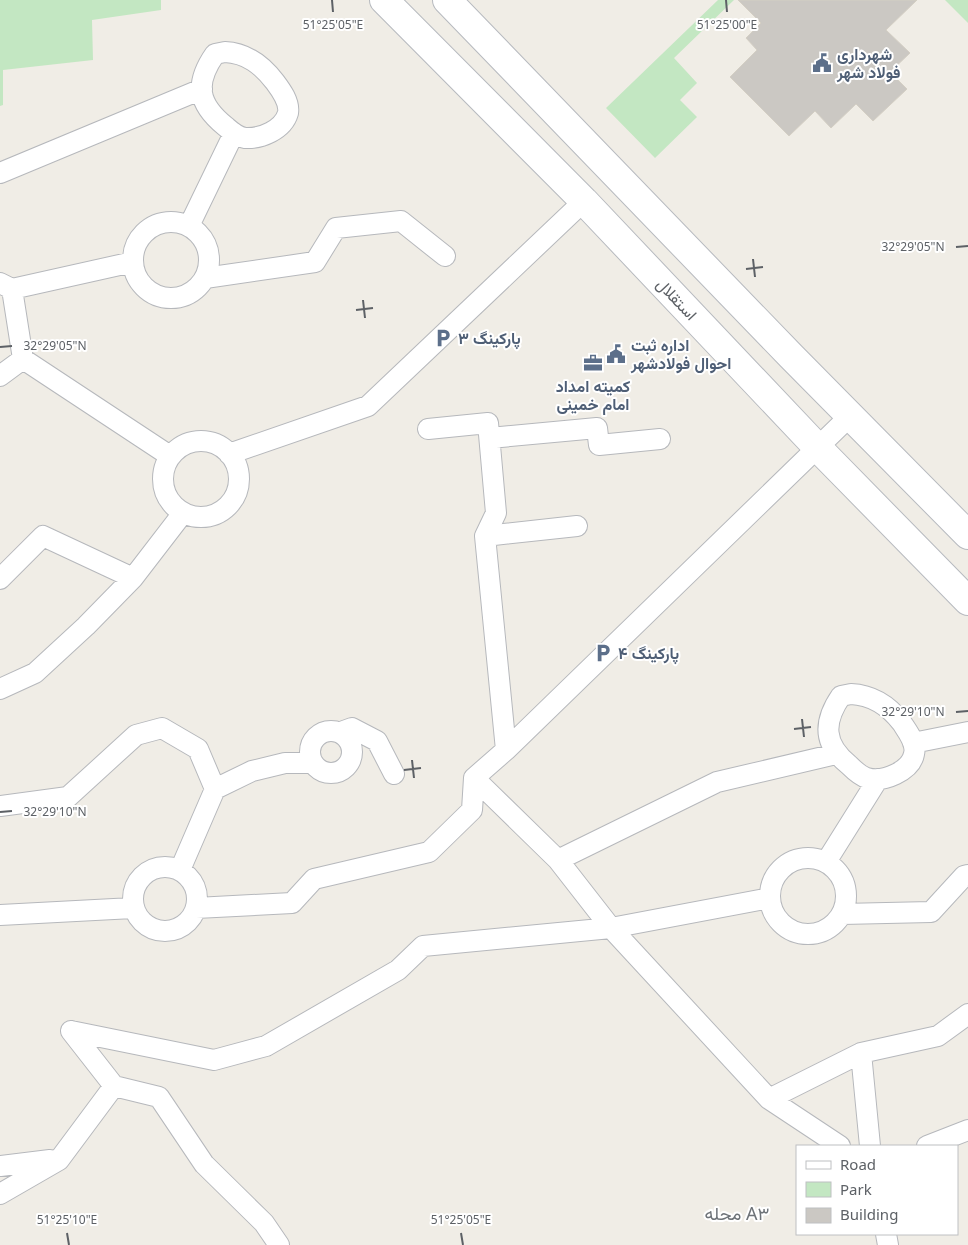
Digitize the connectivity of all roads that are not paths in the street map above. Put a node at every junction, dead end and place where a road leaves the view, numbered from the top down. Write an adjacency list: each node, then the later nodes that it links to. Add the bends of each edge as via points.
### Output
1 (384, 0): 6 (street, استقلال)
2 (447, 0): 14 (street)
3 (202, 89): 4 (street, via 209,113); 4 (street, via 203,74 209,63 215,54 225,52 238,53 253,60 275,82 287,102 288,113 280,125 261,137 242,138); 5 (street)
4 (234, 133): 7 (street)
5 (0, 173)
6 (584, 201): 18 (street, استقلال); 19 (street, via 368,406)
7 (189, 226): 9 (street, via 176,222 150,228 141,237); 10 (street, via 206,245 209,267)
8 (445, 256): 10 (street, via 401,221 336,228 315,262)
9 (133, 262): 10 (street, via 143,286 166,298 189,294); 11 (street)
10 (205, 278)
11 (6, 286): 12 (street)
12 (23, 359): 13 (street); 20 (street)
13 (0, 376)
14 (850, 416): 18 (street); 23 (street)
15 (428, 429): 16 (street, via 488,423)
16 (490, 438): 17 (street, via 597,428 599,445); 24 (street, via 496,513)
17 (660, 439)
18 (817, 447): 27 (street, استقلال); 32 (street)
19 (229, 454): 20 (street, via 206,442 192,442); 21 (street, via 239,476 234,498 227,507 207,517)
20 (170, 456): 21 (street, via 162,481 172,505)
21 (183, 513): 25 (street)
22 (577, 526): 24 (street)
23 (968, 535)
24 (485, 536): 32 (street)
25 (132, 578): 26 (street, via 43,536); 28 (street, via 35,673)
26 (0, 579)
27 (968, 601)
28 (0, 689)
29 (341, 732): 34 (street, via 327,730 315,738 310,750); 34 (street, via 353,750 349,763 338,772 331,773 324,772); 35 (street, via 352,728 377,741)
30 (968, 732): 31 (street)
31 (913, 743): 33 (street, via 890,710 880,702 864,694 851,694 841,696 830,716 828,730); 37 (street, via 914,754 907,766 887,778)
32 (506, 750): 36 (street)
33 (836, 754): 37 (street, via 860,774); 40 (street, via 717,782)
34 (313, 763): 38 (street, via 285,763 252,771)
35 (394, 774)
36 (474, 778): 40 (street); 46 (street, via 472,810 429,852 314,879 292,903)
37 (878, 779): 41 (street)
38 (215, 790): 39 (street, via 198,749 162,728 136,735 68,796); 42 (street)
39 (0, 806)
40 (558, 860): 49 (street)
41 (826, 862): 44 (street, via 813,858 788,864 778,873); 47 (street, via 844,882 846,904)
42 (180, 870): 45 (street, via 158,868 140,878 132,897); 46 (street, via 195,886)
43 (968, 875): 47 (street, via 931,912)
44 (770, 898): 47 (street, via 780,922 803,934 826,930); 49 (street)
45 (133, 908): 46 (street, via 145,925 164,932 184,926); 48 (street)
46 (196, 908)
47 (842, 914)
48 (0, 915)
49 (611, 928): 52 (street, via 423,946 398,970 266,1046 214,1060 71,1031); 53 (street)
50 (968, 1014): 51 (street, via 938,1036)
51 (861, 1053): 53 (street); 56 (street)
52 (114, 1086): 58 (street); 61 (street, via 159,1097 204,1164 264,1223)
53 (768, 1099): 55 (street)
54 (968, 1130): 57 (street)
55 (838, 1145)
56 (870, 1145)
57 (930, 1145)
58 (58, 1160): 59 (street); 60 (street)
59 (0, 1166)
60 (0, 1194)
61 (279, 1245)

